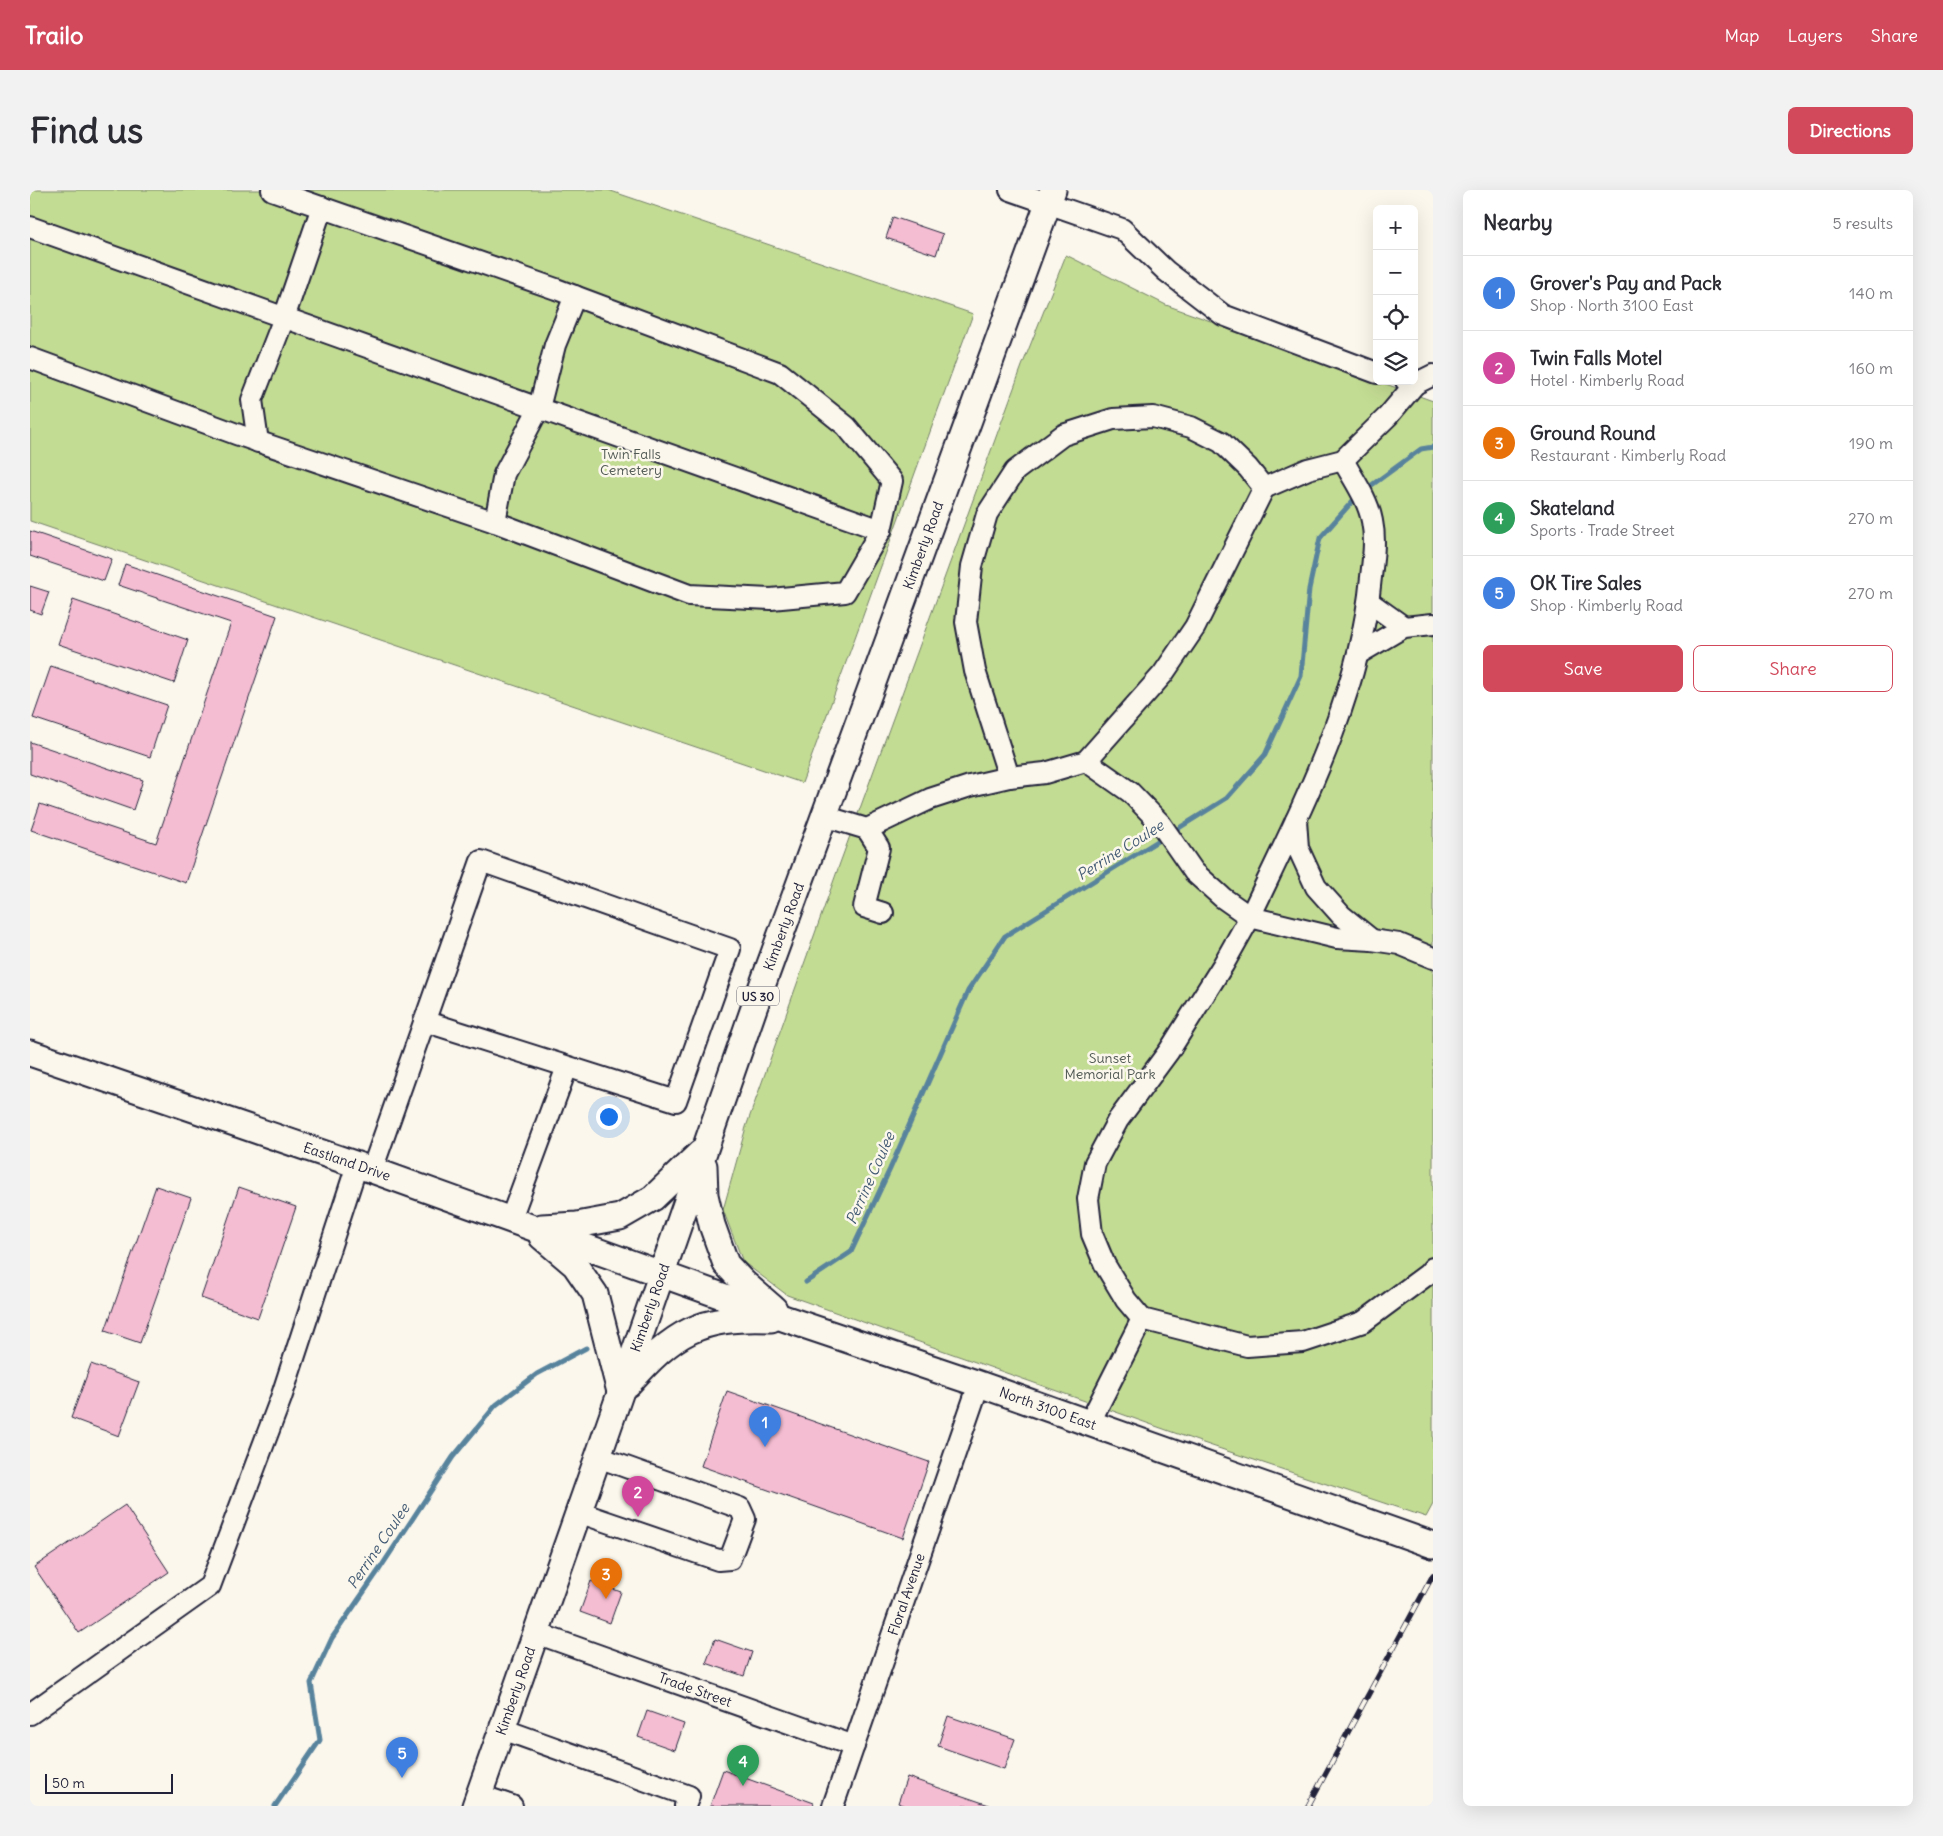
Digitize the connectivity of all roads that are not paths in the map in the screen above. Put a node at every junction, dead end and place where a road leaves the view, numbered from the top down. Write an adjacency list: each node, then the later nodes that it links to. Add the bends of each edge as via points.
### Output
1 (272, 190): 4 (street)
2 (1010, 190): 3 (street)
3 (1050, 197): 9 (street, via 1122,229 1166,271 1223,315); 25 (main road, Kimberly Road / US 30)
4 (322, 207): 6 (street); 7 (street)
5 (30, 227): 7 (street)
6 (575, 296): 13 (street, via 555,345); 18 (street, via 780,373 846,426 892,481)
7 (284, 318): 13 (street); 14 (street, via 252,400)
8 (30, 358): 14 (street)
9 (1373, 371)
10 (1433, 375): 11 (street)
11 (1418, 380)
12 (1408, 385): 15 (street)
13 (539, 408): 17 (street, via 504,474); 18 (street)
14 (258, 442): 17 (street)
15 (1348, 468): 16 (street, via 1308,469); 19 (street, via 1369,508 1374,543)
16 (1264, 488): 23 (street, via 1195,627 1163,674); 24 (street, via 1221,442 1192,427 1153,418 1113,418 1063,435 1015,471 987,514 972,566 966,622 975,671)
17 (495, 522): 18 (street, via 689,595 771,600 845,592)
18 (881, 530)
19 (1369, 602): 21 (street); 22 (street)
20 (1433, 624): 21 (street)
21 (1404, 626): 22 (street)
22 (1358, 654): 26 (street, via 1336,727)
23 (1086, 761): 24 (street, via 1045,773); 29 (street, via 1130,792 1160,822 1194,872)
24 (1009, 777): 27 (street, via 930,799)
25 (824, 816): 27 (street); 35 (main road, Kimberly Road / US 30)
26 (1296, 820): 29 (street); 30 (street, via 1298,848 1316,887)
27 (867, 829): 28 (street, via 879,848 864,907)
28 (883, 914)
29 (1250, 918): 30 (street, via 1337,938); 41 (street, via 1169,1051 1118,1120 1095,1163 1088,1199 1092,1234 1105,1265)
30 (1372, 940): 31 (street, via 1399,944)
31 (1433, 958)
32 (424, 1021): 34 (street); 34 (street, via 481,861 730,949 676,1101); 36 (street)
33 (30, 1053): 36 (main road, Eastland Drive)
34 (567, 1066): 37 (street)
35 (704, 1150): 37 (main road, via 653,1198 620,1217 577,1225); 39 (main road, Kimberly Road / US 30); 40 (main road, via 705,1195 726,1264)
36 (364, 1168): 37 (main road, Eastland Drive); 49 (street, via 210,1586)
37 (520, 1224): 39 (main road, Eastland Drive); 43 (main road, via 575,1266 595,1294)
38 (1433, 1268): 41 (street, via 1363,1322 1303,1342 1247,1346)
39 (662, 1274): 40 (main road, North 3100 East); 43 (main road, Kimberly Road / US 30)
40 (786, 1319): 42 (main road, North 3100 East); 43 (main road, via 717,1321 692,1329 650,1359)
41 (1142, 1319): 44 (street)
42 (979, 1384): 44 (main road, North 3100 East); 51 (street, Floral Avenue)
43 (620, 1392): 45 (main road, Kimberly Road / US 30)
44 (1089, 1424): 47 (main road, North 3100 East)
45 (598, 1457): 46 (main road, Kimberly Road / US 30); 46 (street, via 740,1508 744,1519 739,1535 730,1559 718,1560)
46 (578, 1512): 48 (main road, Kimberly Road / US 30)
47 (1433, 1544)
48 (536, 1632): 50 (main road, Kimberly Road / US 30); 51 (street, Trade Street)
49 (30, 1714)
50 (502, 1729): 52 (main road, Kimberly Road / US 30); 54 (street, via 689,1796)
51 (854, 1746): 55 (street, Floral Avenue)
52 (477, 1800): 53 (street)
53 (512, 1806)
54 (685, 1806)
55 (833, 1806)

